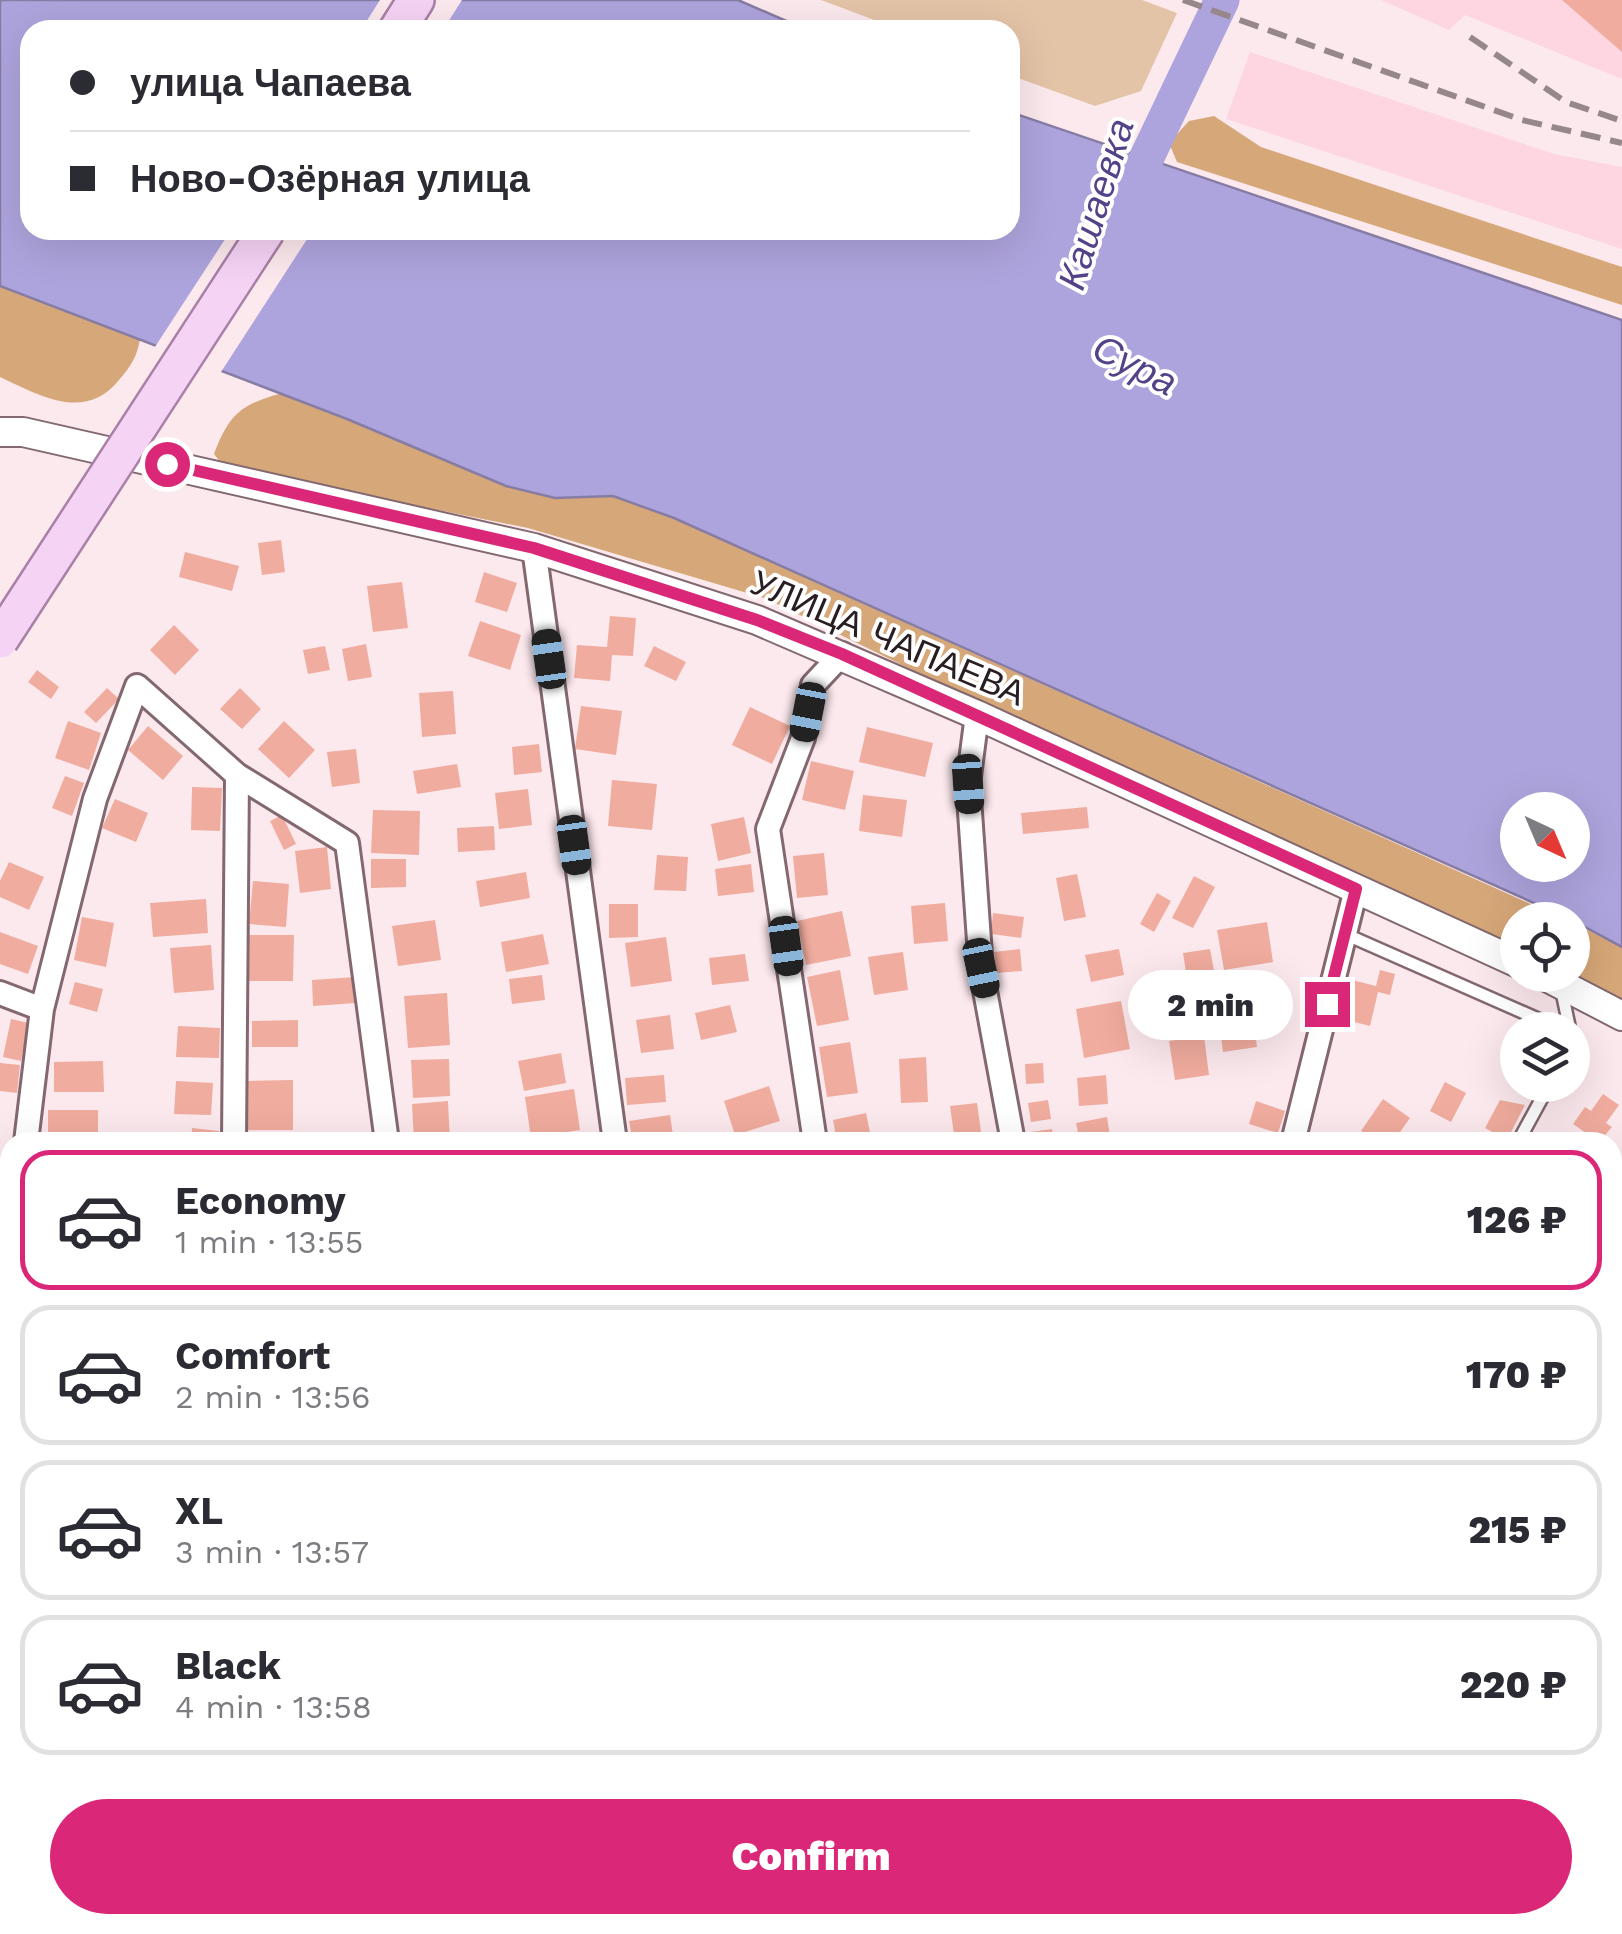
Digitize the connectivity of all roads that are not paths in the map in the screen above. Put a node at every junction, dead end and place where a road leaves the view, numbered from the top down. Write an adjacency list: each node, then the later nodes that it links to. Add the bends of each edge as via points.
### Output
1 (260, 240): 4 (main road, bridge)
2 (8, 427): 3 (street, УЛИЦА ЧАПАЕВА)
3 (534, 548): 5 (street, УЛИЦА ЧАПАЕВА); 20 (street)
4 (0, 640)
5 (842, 654): 6 (street, УЛИЦА ЧАПАЕВА); 21 (street, via 813,685 802,738 768,829)
6 (977, 715): 8 (street, УЛИЦА ЧАПАЕВА); 22 (street, via 968,784 981,968)
7 (237, 775): 13 (street, via 137,686 95,800); 18 (street); 19 (street, via 347,844)
8 (1356, 889): 9 (street); 10 (street, УЛИЦА ЧАПАЕВА)
9 (1344, 934): 14 (lane); 23 (street)
10 (1500, 956)
11 (1576, 992): 15 (street)
12 (0, 993): 13 (street)
13 (42, 1009): 17 (street)
14 (1519, 1012)
15 (1622, 1016)
16 (1540, 1102): 24 (lane)
17 (27, 1132)
18 (234, 1132)
19 (387, 1132)
20 (614, 1132)
21 (813, 1132)
22 (1011, 1132)
23 (1294, 1132)
24 (1523, 1132)

